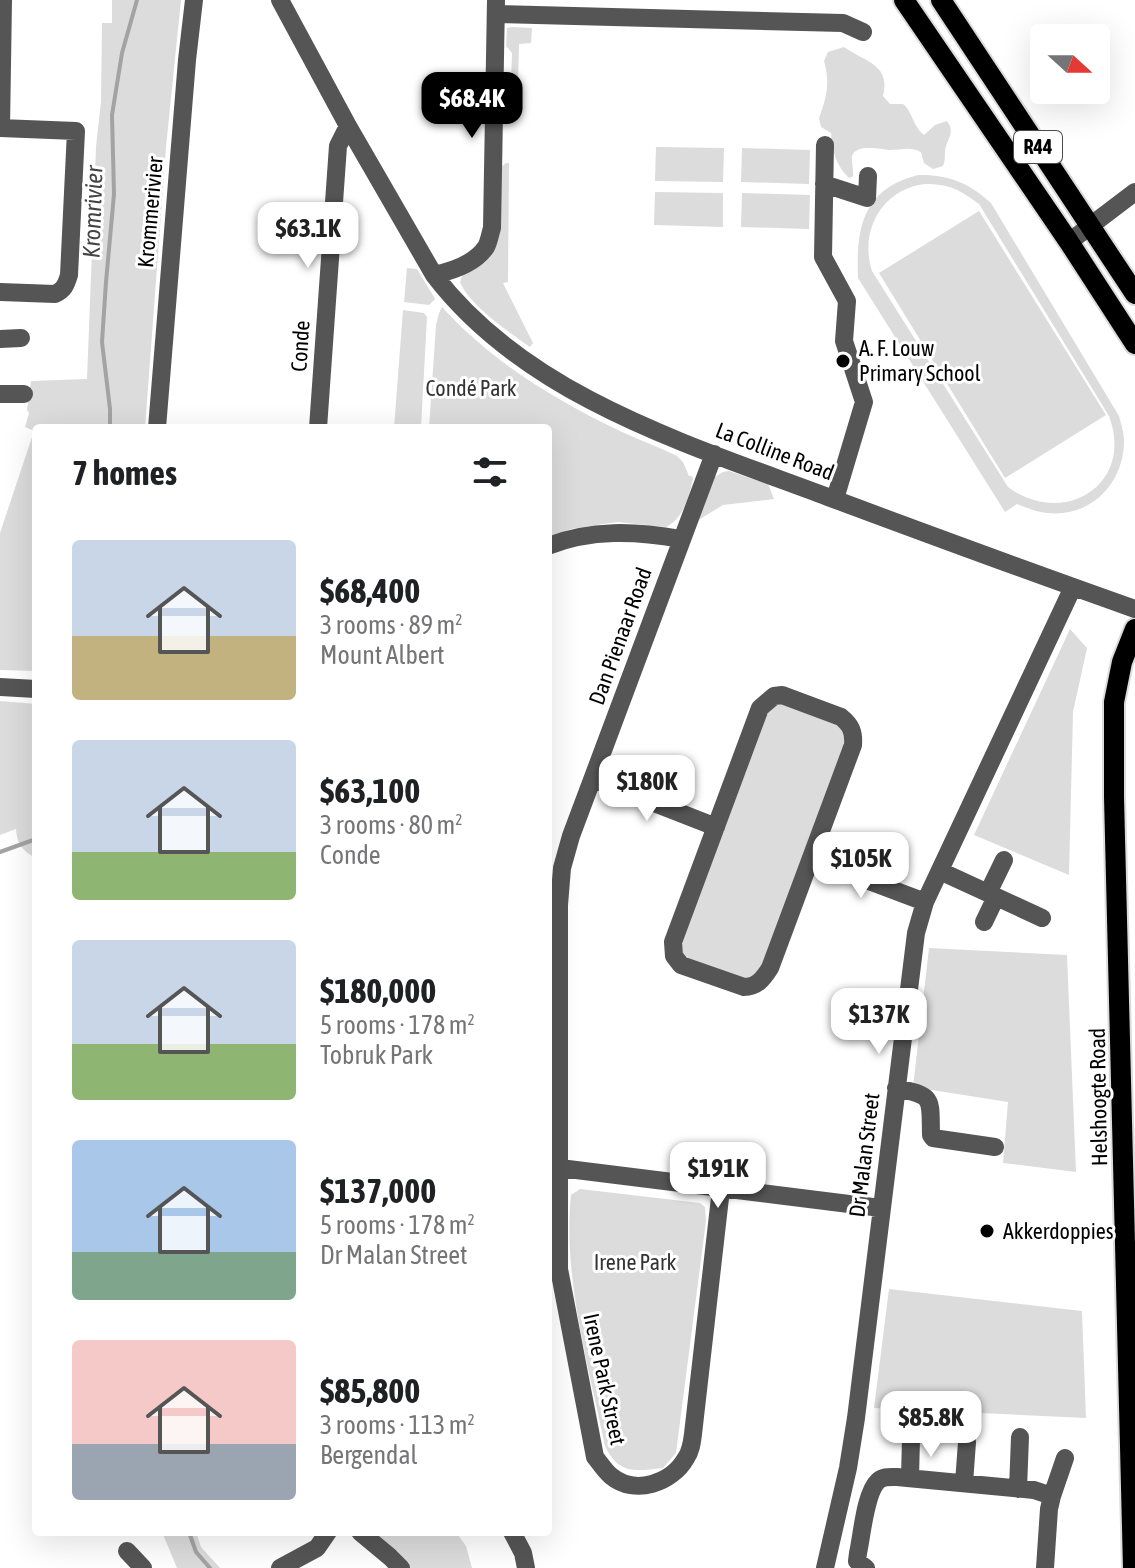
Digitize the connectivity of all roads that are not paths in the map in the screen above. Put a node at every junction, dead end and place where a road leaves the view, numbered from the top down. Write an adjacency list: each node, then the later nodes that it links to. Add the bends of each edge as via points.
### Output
1 (3, 0): 9 (street)
2 (194, 0): 24 (street, Krommerivier)
3 (280, 0): 8 (street, La Colline Road)
4 (904, 0): 15 (main road, R44)
5 (941, 0): 14 (main road, R44)
6 (496, 7): 7 (street, via 843,23); 16 (street, via 492,228 487,247 475,259)
7 (863, 32)
8 (348, 126): 16 (street, La Colline Road); 25 (street, Conde, via 338,146)
9 (0, 128): 17 (street, via 76,131 67,282 55,294)
10 (825, 145): 12 (street)
11 (868, 176): 12 (street, via 867,198)
12 (824, 184): 27 (street, via 823,257 847,301 844,341 864,402)
13 (1135, 192): 14 (street)
14 (1091, 226): 15 (street); 18 (main road, R44)
15 (1069, 242): 21 (main road, R44)
16 (434, 275): 26 (street, La Colline Road, via 483,327 545,375 613,412)
17 (0, 292)
18 (1135, 294)
19 (21, 338): 20 (street)
20 (0, 339)
21 (1135, 344)
22 (0, 394): 23 (street)
23 (24, 394)
24 (157, 424)
25 (318, 424)
26 (714, 454): 27 (street, La Colline Road); 28 (street, Dan Pienaar Road)
27 (835, 499): 30 (street, La Colline Road)
28 (681, 539): 29 (street, via 598,533); 35 (street, Dan Pienaar Road)
29 (552, 545)
30 (1073, 587): 31 (street, La Colline Road); 39 (street, Dr Malan Street)
31 (1135, 609)
32 (1135, 629): 71 (main road, Helshoogte Road, via 1114,702)
33 (0, 687): 34 (street)
34 (32, 689)
35 (593, 779): 36 (street); 44 (street, Dan Pienaar Road, via 562,868)
36 (716, 827): 37 (street, via 673,942 674,956 681,965 736,986 751,987 765,977); 37 (street, via 760,708 774,696 790,697 841,717 854,736)
37 (811, 859): 41 (street)
38 (1004, 860): 40 (street)
39 (940, 871): 40 (street); 41 (street, Dr Malan Street)
40 (992, 895): 42 (street); 43 (street)
41 (925, 902): 45 (street, Dr Malan Street, via 916,933)
42 (1042, 918)
43 (984, 922)
44 (554, 936): 47 (street, Dan Pienaar Road)
45 (896, 1088): 46 (street, via 918,1092 931,1103 933,1138); 49 (street, Dr Malan Street)
46 (995, 1147)
47 (560, 1168): 48 (street); 48 (street, Irene Park Street, via 559,1269 595,1457 627,1485 663,1481 689,1455)
48 (721, 1189): 49 (street)
49 (881, 1208): 58 (street, Dr Malan Street, via 856,1418)
50 (1020, 1437): 56 (street)
51 (911, 1438): 54 (street)
52 (967, 1442): 55 (street)
53 (1065, 1458): 57 (street)
54 (910, 1478): 55 (street); 59 (street, via 877,1482)
55 (964, 1483): 56 (street)
56 (1018, 1489): 57 (street)
57 (1052, 1496): 70 (street)
58 (838, 1514): 59 (street); 68 (street, Dr Malan Street)
59 (864, 1521): 69 (street, via 857,1561)
60 (325, 1536): 65 (street, via 317,1548)
61 (365, 1536): 66 (street)
62 (514, 1536): 67 (street)
63 (127, 1551): 64 (street)
64 (143, 1568)
65 (280, 1568)
66 (401, 1568)
67 (526, 1568)
68 (825, 1568)
69 (866, 1568)
70 (1045, 1568)
71 (1133, 1568)

